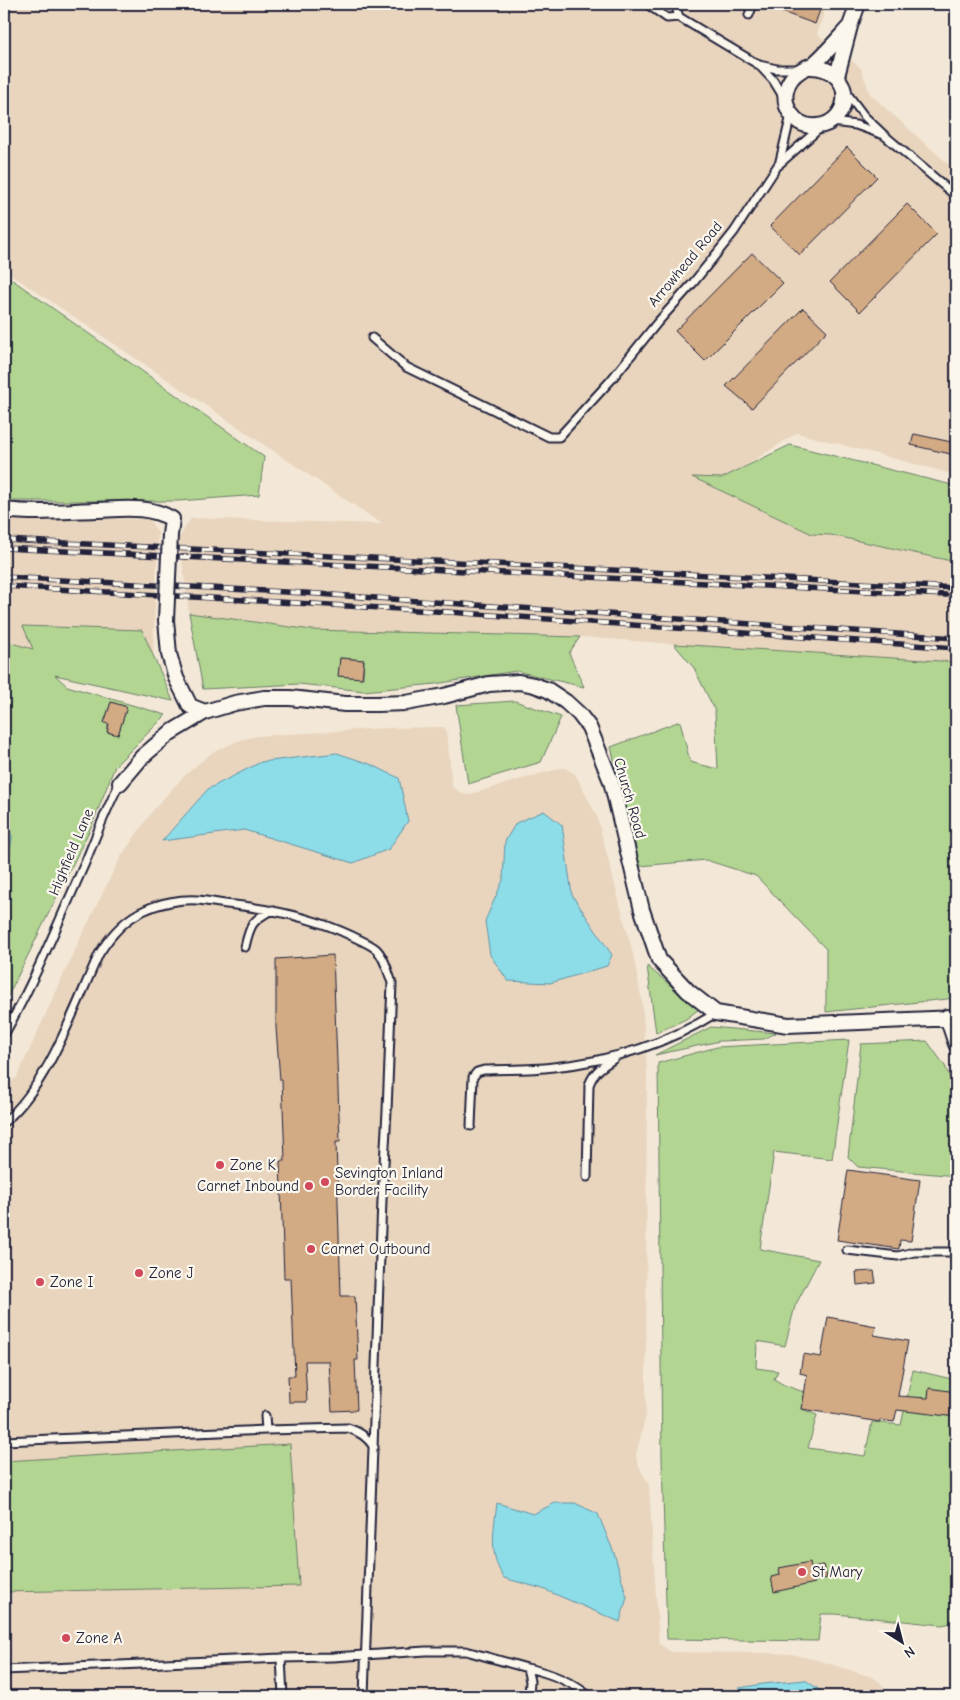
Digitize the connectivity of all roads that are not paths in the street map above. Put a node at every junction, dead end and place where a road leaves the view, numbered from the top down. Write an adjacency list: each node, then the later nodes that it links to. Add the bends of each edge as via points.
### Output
1 (647, 4): 6 (lane, via 667,18)
2 (672, 4): 6 (lane)
3 (753, 4): 5 (lane)
4 (858, 4): 7 (street)
5 (749, 15)
6 (679, 17): 8 (lane)
7 (850, 26): 9 (street, via 827,52); 10 (street)
8 (759, 65): 9 (lane, via 777,69); 12 (lane, via 773,80)
9 (806, 68): 10 (street, via 820,67); 12 (street, via 788,82)
10 (837, 76): 11 (street)
11 (844, 90): 14 (street, via 844,106); 15 (lane)
12 (785, 101): 13 (street)
13 (791, 114): 14 (street, via 802,124); 16 (lane, Arrowhead Road)
14 (827, 124): 15 (lane, via 856,125); 16 (lane, Arrowhead Road)
15 (884, 135): 17 (lane)
16 (778, 165): 18 (lane, Arrowhead Road, via 734,232 611,380 559,437 549,437 406,367)
17 (956, 196)
18 (372, 338)
19 (4, 510): 20 (street, bridge, via 140,508 172,519 166,620 169,654 190,706)
20 (205, 712): 21 (street, Highfield Lane, via 170,733 142,757); 24 (street, Church Road, via 264,698 345,704 406,703 506,682 526,683 548,690 579,714 595,739 611,780 642,910 659,960 688,991)
21 (120, 783): 26 (lane, Highfield Lane)
22 (273, 910): 23 (lane, via 260,916 249,928); 29 (lane, via 196,900 168,902 144,910 126,921 99,954 52,1058 30,1095); 37 (lane, via 331,926 376,949 392,983)
23 (246, 947)
24 (716, 1013): 25 (street, Church Road, via 788,1024); 28 (lane, via 680,1034)
25 (951, 1018): 27 (street)
26 (4, 1035)
27 (956, 1044)
28 (617, 1056): 30 (lane, via 553,1067 477,1072 473,1077); 31 (lane, via 599,1068 589,1085)
29 (4, 1122)
30 (471, 1126)
31 (587, 1177)
32 (847, 1250): 33 (lane, via 898,1256 914,1252)
33 (956, 1252)
34 (265, 1416): 35 (lane)
35 (266, 1430): 36 (lane); 37 (lane, via 348,1428 367,1437)
36 (4, 1441)
37 (374, 1447): 38 (lane)
38 (366, 1655): 39 (lane); 40 (lane, via 466,1651); 43 (lane)
39 (281, 1658): 41 (lane); 42 (lane)
40 (528, 1668): 44 (lane); 45 (lane, via 571,1683)
41 (4, 1670)
42 (283, 1696)
43 (364, 1696)
44 (529, 1696)
45 (589, 1696)

